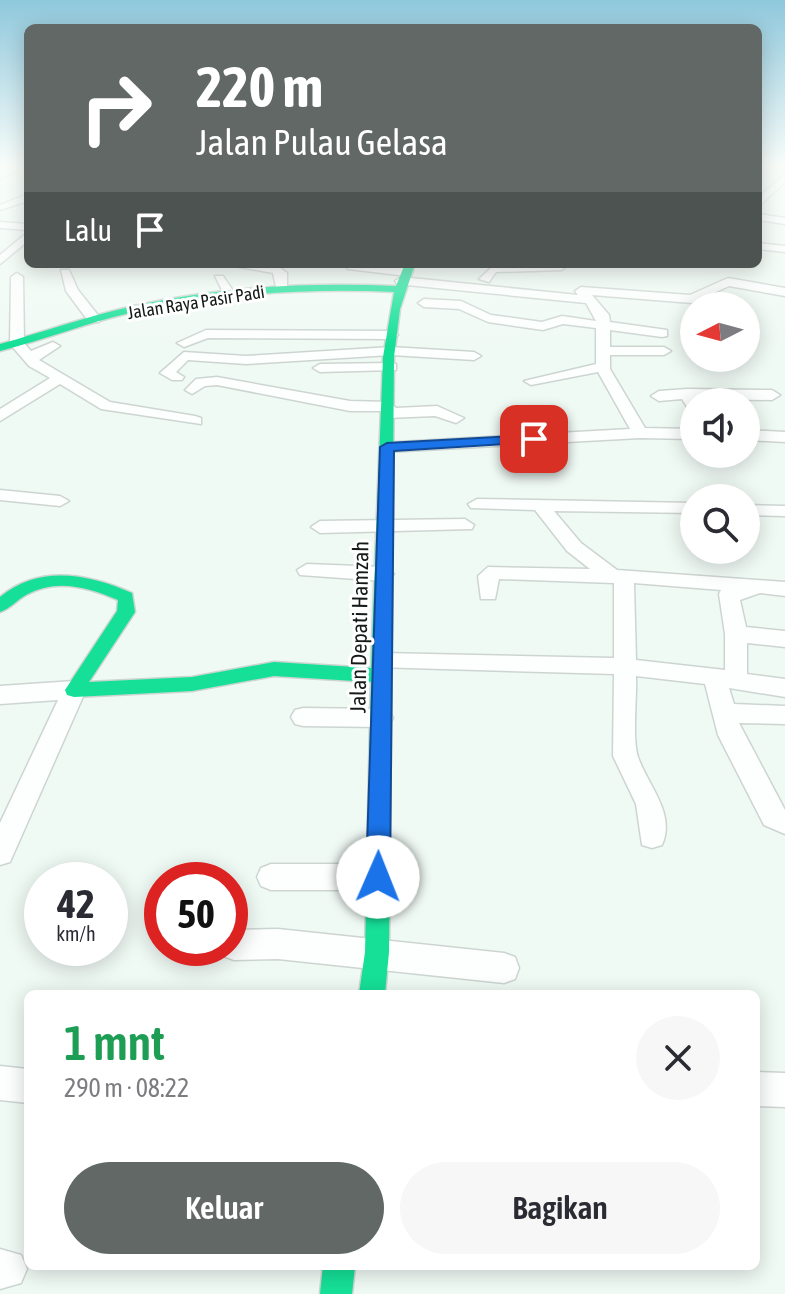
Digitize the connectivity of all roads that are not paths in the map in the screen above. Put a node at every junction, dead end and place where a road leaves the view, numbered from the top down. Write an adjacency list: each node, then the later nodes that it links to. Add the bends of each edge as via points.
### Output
1 (0, 225): 2 (street)
2 (24, 227)
3 (24, 243): 6 (street)
4 (762, 246): 5 (street)
5 (785, 249)
6 (0, 261)
7 (260, 268): 18 (street, via 281,273)
8 (346, 268): 17 (street)
9 (360, 268): 12 (street)
10 (558, 268): 15 (street, via 493,269)
11 (65, 272): 26 (street, via 72,291)
12 (404, 275): 15 (street); 17 (street, Jalan Raya Pasir Padi); 22 (street); 33 (street, Jalan Depati Hamzah)
13 (17, 277): 32 (street)
14 (219, 279): 20 (street)
15 (485, 279): 22 (street)
16 (643, 279): 21 (street)
17 (329, 286): 18 (street, Jalan Raya Pasir Padi)
18 (281, 289): 20 (street, Jalan Raya Pasir Padi)
19 (779, 291): 21 (street, via 728,282 692,299); 24 (street, via 774,296)
20 (230, 295): 26 (street, Jalan Raya Pasir Padi)
21 (645, 295): 22 (street)
22 (585, 296): 28 (street, via 603,315)
23 (424, 303): 27 (street, via 461,305 488,318 543,326)
24 (785, 305)
25 (528, 308): 27 (street, via 558,313)
26 (94, 319): 32 (street, Jalan Raya Pasir Padi)
27 (557, 320): 28 (street)
28 (604, 325): 29 (street); 34 (street)
29 (662, 333)
30 (184, 343): 33 (street, via 206,334)
31 (53, 346): 32 (street)
32 (15, 350): 40 (street)
33 (391, 351): 36 (street); 38 (street); 39 (street, via 246,360 185,356 167,374); 47 (street, Jalan Depati Hamzah)
34 (604, 351): 35 (street); 37 (street)
35 (664, 351)
36 (474, 356)
37 (602, 367): 41 (street); 51 (street)
38 (300, 368)
39 (177, 377)
40 (60, 378): 48 (street); 50 (street, via 106,406)
41 (531, 381)
42 (192, 390): 47 (street, via 208,380)
43 (772, 395): 45 (street)
44 (659, 396): 46 (street)
45 (760, 396)
46 (680, 399)
47 (388, 410): 49 (street, via 437,411); 55 (street, Jalan Depati Hamzah)
48 (2, 418)
49 (456, 418)
50 (195, 421)
51 (640, 433): 52 (street); 55 (street)
52 (680, 434)
53 (760, 436): 54 (street)
54 (785, 437)
55 (387, 447): 65 (street, Jalan Depati Hamzah)
56 (0, 495): 57 (street)
57 (60, 501)
58 (477, 504): 59 (street)
59 (540, 505): 60 (street); 68 (street, via 574,547)
60 (680, 508)
61 (760, 510): 62 (street)
62 (785, 511)
63 (465, 525): 65 (street)
64 (320, 527): 65 (street)
65 (385, 529): 67 (street, Jalan Depati Hamzah)
66 (307, 570): 67 (street)
67 (384, 574): 75 (street, Jalan Depati Hamzah)
68 (618, 576): 69 (street); 70 (street, via 495,572 488,576); 76 (street)
69 (785, 589)
70 (488, 594)
71 (785, 596): 73 (street, via 729,594)
72 (0, 606): 79 (street, via 15,589 59,578 126,597 126,612)
73 (736, 634): 74 (street); 77 (street)
74 (785, 639)
75 (382, 668): 76 (street, via 525,662); 79 (street, via 274,669 192,684); 84 (street, Jalan Depati Hamzah)
76 (624, 669): 77 (street); 86 (street, via 625,756 649,804)
77 (726, 679): 78 (street); 81 (street)
78 (785, 688)
79 (74, 690): 80 (street); 87 (street)
80 (0, 695)
81 (725, 713): 82 (street); 85 (street, via 730,735 770,813)
82 (785, 715)
83 (303, 717): 84 (street)
84 (381, 718): 89 (street, Jalan Depati Hamzah)
85 (785, 822)
86 (652, 836)
87 (0, 853)
88 (271, 877): 89 (street)
89 (378, 877): 91 (street, Jalan Depati Hamzah)
90 (248, 945): 91 (street)
91 (377, 952): 92 (street); 93 (street, Jalan Depati Hamzah)
92 (504, 968)
93 (372, 990)
94 (0, 1083): 95 (street)
95 (24, 1086)
96 (760, 1089): 97 (street)
97 (785, 1090)
98 (339, 1270): 99 (street)
99 (336, 1294)

